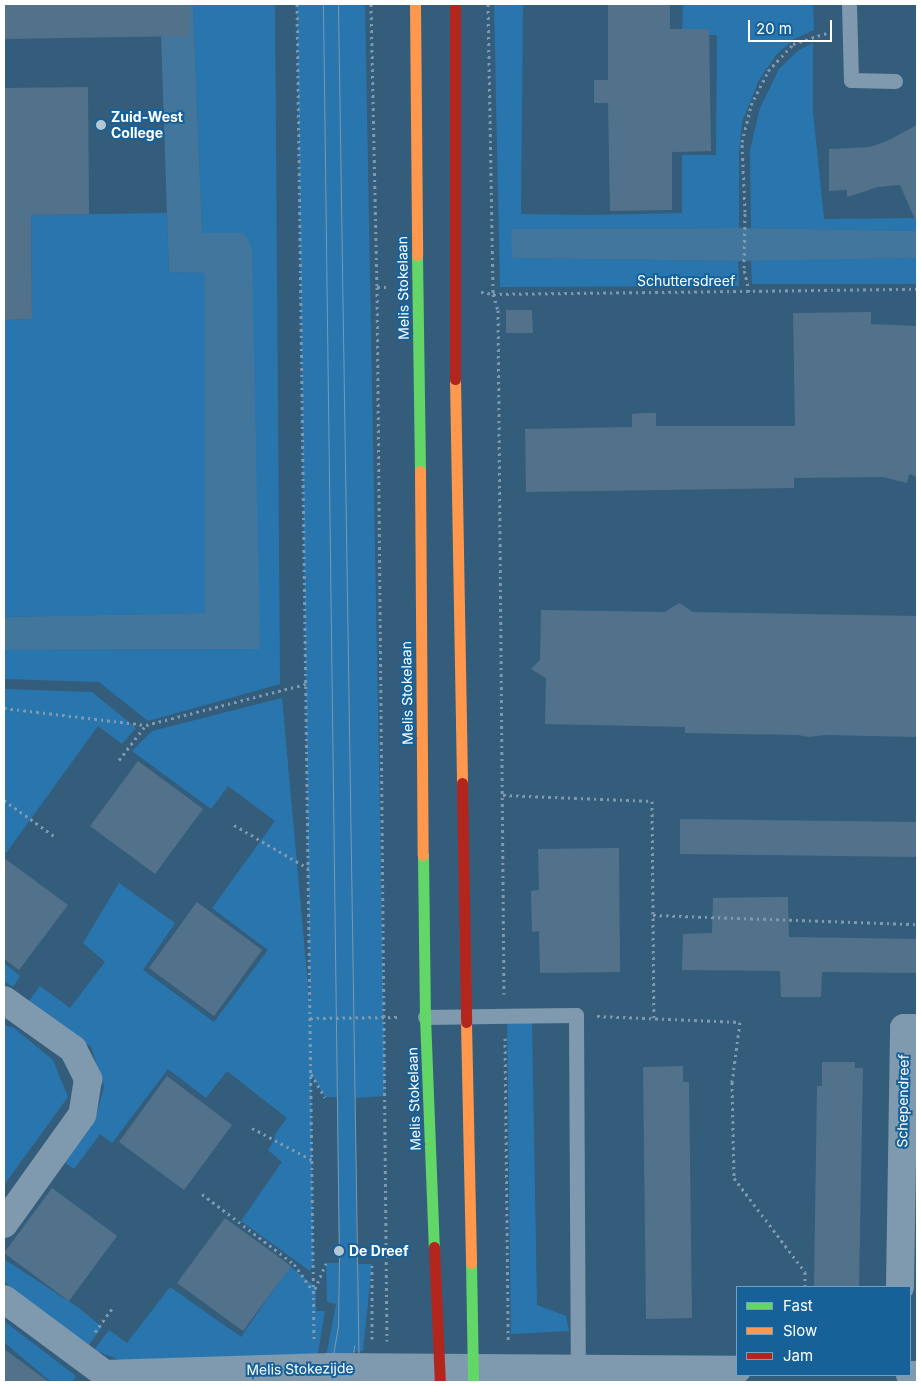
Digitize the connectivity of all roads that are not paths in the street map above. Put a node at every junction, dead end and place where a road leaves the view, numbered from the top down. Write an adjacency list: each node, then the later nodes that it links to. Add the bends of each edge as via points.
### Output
1 (415, 4): 7 (street, Melis Stokelaan)
2 (455, 4): 6 (street, via 454,287)
3 (849, 4): 4 (lane, via 851,80)
4 (895, 81)
5 (4, 1000): 10 (street, via 72,1049 88,1079 82,1115)
6 (466, 1016): 7 (lane); 13 (lane, via 576,1015); 16 (street)
7 (425, 1017): 15 (street, Melis Stokelaan)
8 (917, 1028): 9 (street, Schependreef, via 904,1028)
9 (909, 1187): 11 (street, Schependreef)
10 (4, 1224)
11 (900, 1286)
12 (4, 1299): 15 (street, Melis Stokezijde, via 105,1374 379,1367)
13 (578, 1368): 14 (street); 16 (street, via 508,1367)
14 (736, 1370)
15 (440, 1375): 16 (street)
16 (473, 1375)

